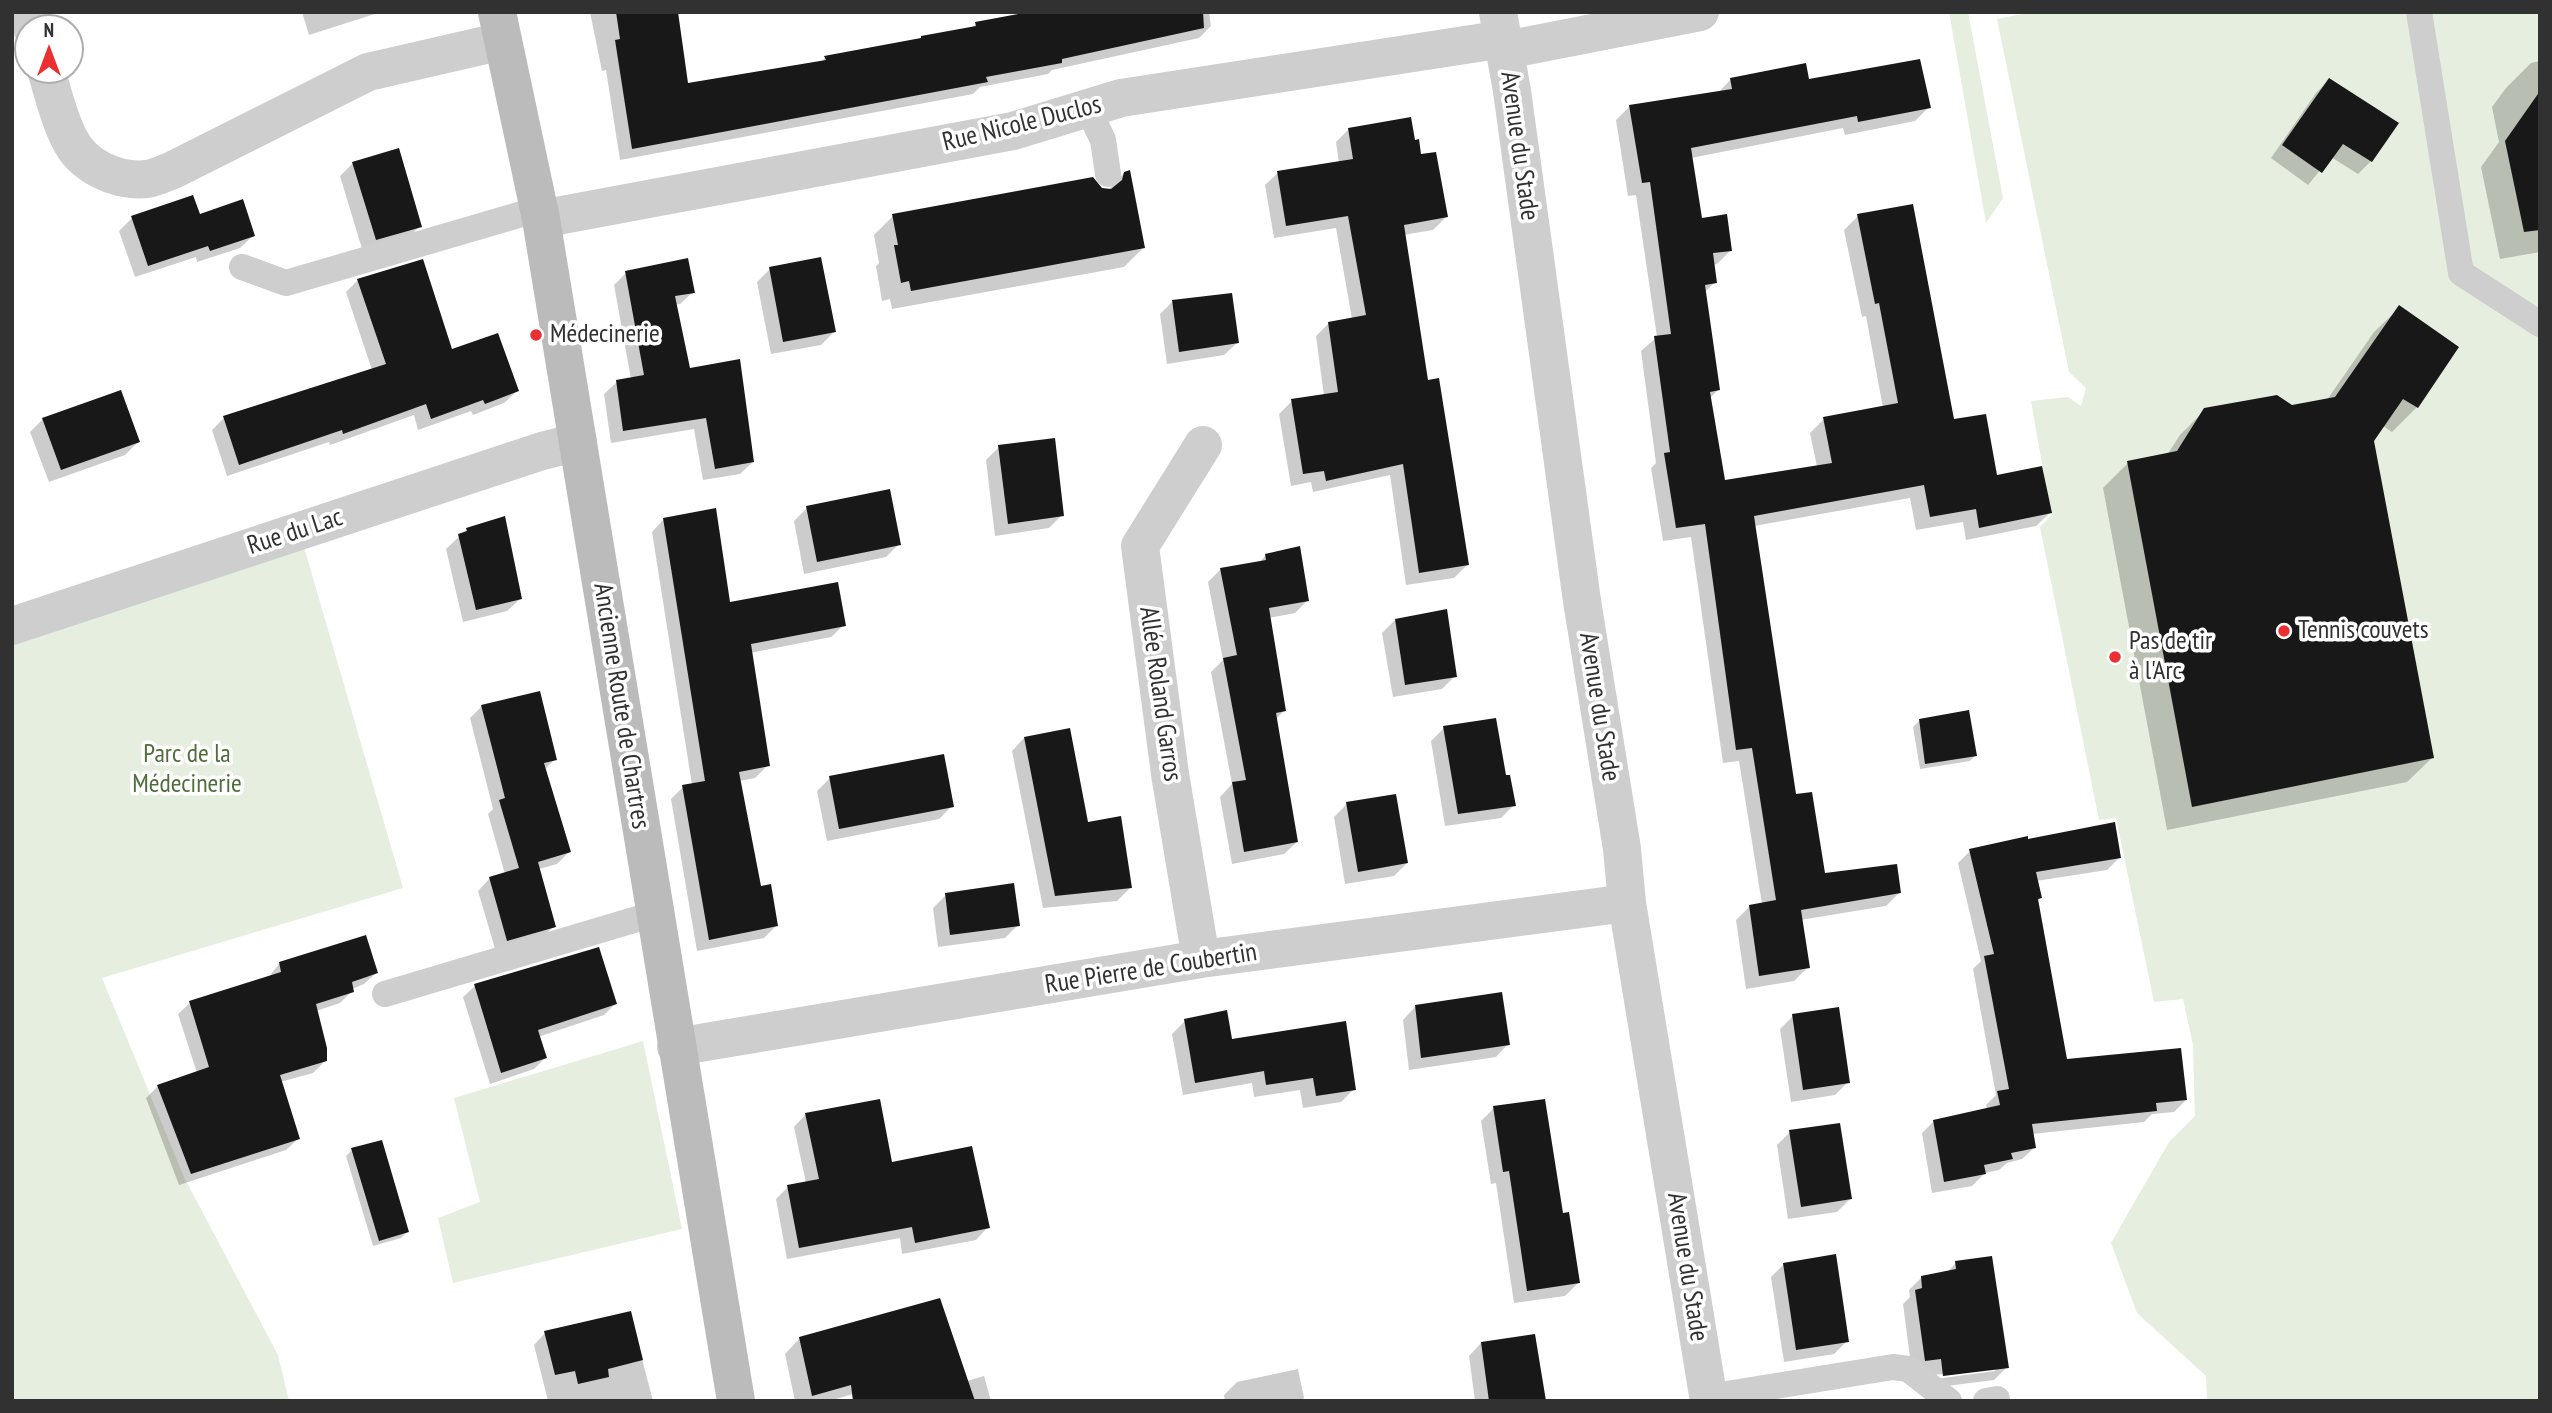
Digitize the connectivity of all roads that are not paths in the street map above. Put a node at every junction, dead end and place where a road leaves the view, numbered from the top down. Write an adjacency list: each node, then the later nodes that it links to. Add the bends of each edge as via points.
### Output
1 (1700, 12): 4 (street, Rue Nicole Duclos)
2 (2419, 12): 10 (lane, via 2461,273)
3 (500, 26): 5 (street, via 368,72 147,179 98,170 82,157 69,138); 8 (main road, Ancienne Route de Chartres)
4 (1503, 34): 6 (street, Rue Nicole Duclos, via 1121,98); 14 (street, Avenue du Stade)
5 (51, 84)
6 (1088, 109): 7 (lane, via 1103,140); 8 (street, Rue Nicole Duclos, via 1013,131)
7 (1108, 174)
8 (540, 214): 9 (lane, via 286,283); 11 (main road, Ancienne Route de Chartres)
9 (242, 267)
10 (2540, 324)
11 (578, 442): 13 (street, Rue du Lac); 15 (main road, Ancienne Route de Chartres)
12 (1203, 445): 16 (street, Allée Roland Garros, via 1140,546 1170,775)
13 (12, 626)
14 (1627, 903): 16 (street, Rue Pierre de Coubertin); 19 (street, Avenue du Stade)
15 (654, 914): 17 (lane); 18 (main road, Ancienne Route de Chartres)
16 (1201, 959): 18 (street, Rue Pierre de Coubertin)
17 (385, 994)
18 (676, 1047): 20 (main road, Ancienne Route de Chartres)
19 (1709, 1399): 21 (lane, via 1893,1367 1908,1369)
20 (736, 1401)
21 (1949, 1401)

